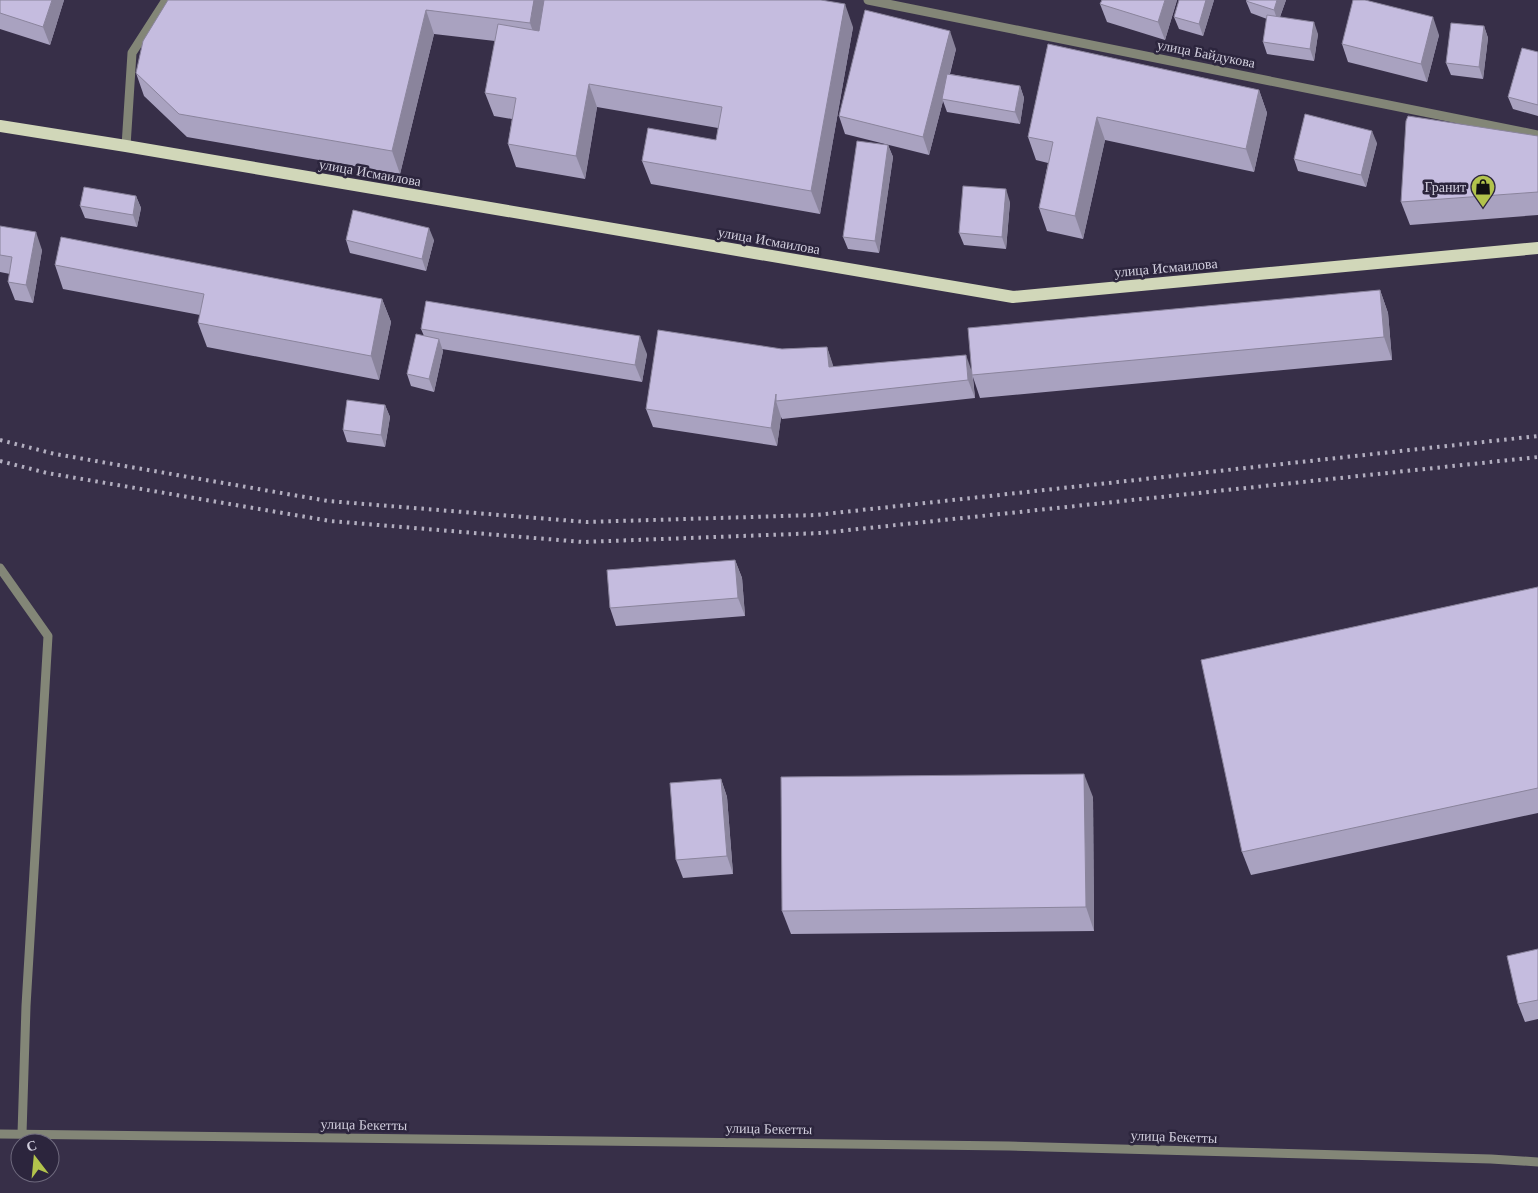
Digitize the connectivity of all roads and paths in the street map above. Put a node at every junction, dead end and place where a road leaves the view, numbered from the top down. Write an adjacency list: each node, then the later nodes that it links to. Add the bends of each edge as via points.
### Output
1 (166, 0): 5 (street, via 132,53)
2 (868, 0): 4 (street, улица Байдукова)
3 (0, 126): 5 (main road, улица Исмаилова)
4 (1538, 135)
5 (126, 146): 6 (main road, улица Исмаилова, via 1013,297)
6 (1538, 248)
7 (0, 568): 8 (street, via 48,636 26,1006)
8 (22, 1133)
9 (60, 1134): 10 (street, улица Бекетты, via 1009,1146)
10 (1538, 1162)

